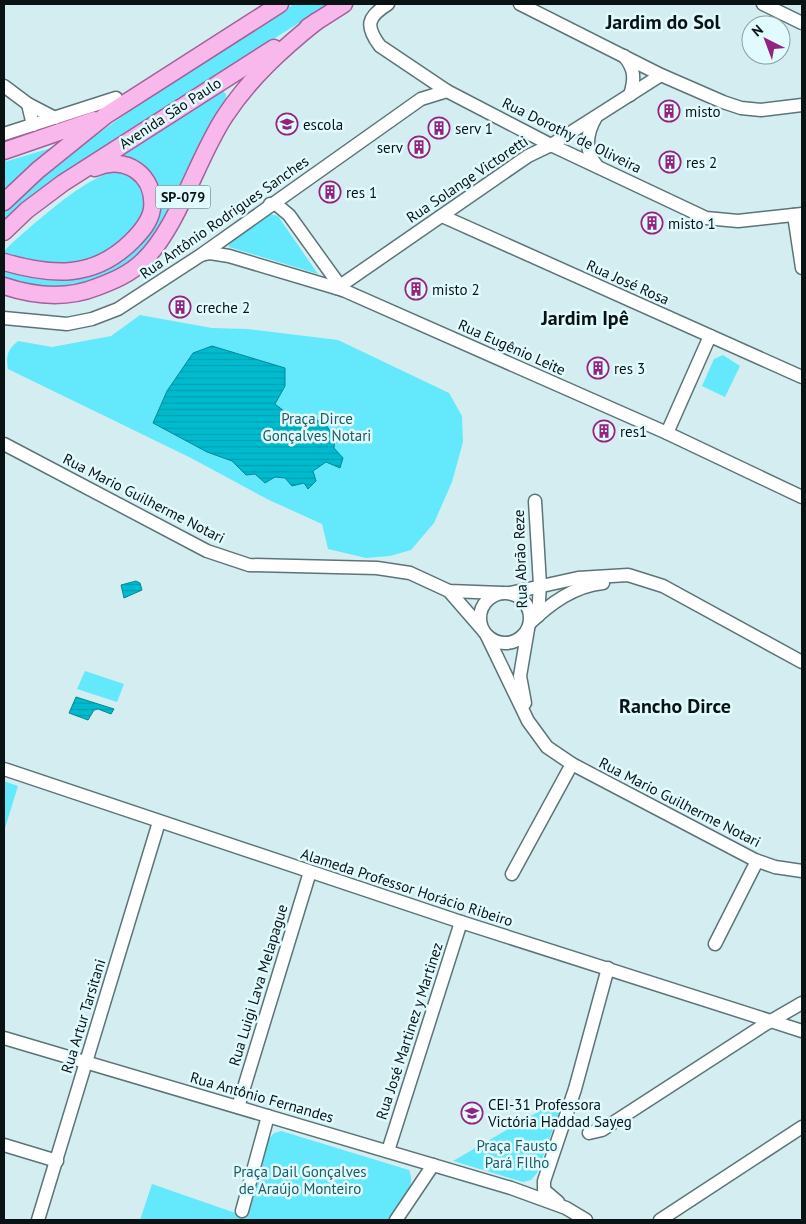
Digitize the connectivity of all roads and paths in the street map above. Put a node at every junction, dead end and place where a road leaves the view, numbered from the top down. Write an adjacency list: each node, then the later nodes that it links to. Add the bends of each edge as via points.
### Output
1 (280, 4): 15 (main road)
2 (344, 4): 6 (main road, Avenida São Paulo)
3 (520, 4): 8 (street)
4 (763, 4): 7 (street)
5 (383, 7): 11 (street, Rua Dorothy de Oliveira, via 372,17 369,26 380,46)
6 (317, 21): 23 (main road, Avenida São Paulo); 32 (main road, SP-079, via 266,65 239,95 218,128 164,234 143,262 127,274 85,292 42,295)
7 (802, 23)
8 (622, 55): 9 (street); 12 (street, via 634,75)
9 (661, 75): 12 (street, Rua Solange Victoretti); 14 (street, via 741,108 761,110)
10 (4, 86): 13 (street)
11 (447, 91): 20 (street, Rua Dorothy de Oliveira); 25 (street, Rua Antônio Rodrigues Sanches, via 422,99)
12 (630, 95): 16 (street, Rua Solange Victoretti)
13 (28, 104): 17 (street); 18 (street)
14 (802, 105)
15 (112, 108): 17 (street); 21 (main road); 24 (main road)
16 (597, 116): 20 (street, Rua Solange Victoretti); 22 (street, via 588,134 588,144 593,162)
17 (55, 118): 18 (street)
18 (33, 125): 19 (street)
19 (4, 134)
20 (551, 145): 22 (street, Rua Dorothy de Oliveira); 27 (street, Rua Solange Victoretti, via 528,156)
21 (4, 151)
22 (598, 167): 26 (street, Rua Dorothy de Oliveira, via 706,218 738,221)
23 (63, 183): 28 (main road, Avenida São Paulo); 30 (main road, SP-079, via 112,162 133,167 142,174 152,194 148,223 123,250 88,268 54,273)
24 (4, 202)
25 (270, 204): 29 (street, Rua Antônio Rodrigues Sanches); 33 (street, via 277,205 288,215)
26 (798, 215): 31 (street)
27 (442, 216): 33 (street, Rua Solange Victoretti, via 374,261); 35 (street, Rua José Rosa)
28 (4, 232)
29 (201, 255): 33 (street, Rua Eugênio Leite, via 229,256); 34 (street, Rua Antônio Rodrigues Sanches, via 118,309 92,319 51,324)
30 (4, 262)
31 (802, 268)
32 (4, 286)
33 (341, 289): 37 (street, Rua Eugênio Leite)
34 (4, 318)
35 (710, 336): 36 (street, Rua José Rosa); 37 (street)
36 (802, 377)
37 (667, 433): 39 (street, Rua Eugênio Leite)
38 (4, 444): 42 (street, Rua Mario Guilherme Notari, via 207,551 249,565 377,568 410,573)
39 (802, 497)
40 (534, 501): 41 (street, Rua Abrão Reze)
41 (540, 585): 43 (street, Rua Mario Guilherme Notari); 44 (street, Rua Mario Guilherme Notari, via 628,575 663,586); 45 (street, Rua Abrão Reze)
42 (449, 591): 43 (street, Rua Mario Guilherme Notari); 46 (street, Rua Mario Guilherme Notari)
43 (506, 593): 45 (street, Rua Mario Guilherme Notari, via 519,596 527,604); 46 (street, Rua Mario Guilherme Notari, via 494,595 482,608 480,616)
44 (681, 598): 45 (street, Rua Mario Guilherme Notari, via 630,583 594,584 560,598); 47 (street, Rua Mario Guilherme Notari)
45 (532, 623): 46 (street, Rua Mario Guilherme Notari, via 520,639 506,644); 48 (street, Rua Mario Guilherme Notari, via 520,676 522,697)
46 (485, 633): 48 (street, Rua Mario Guilherme Notari, via 528,722)
47 (802, 662)
48 (547, 747): 49 (street, Rua Mario Guilherme Notari)
49 (572, 764): 52 (street, Rua Mario Guilherme Notari); 55 (street)
50 (4, 769): 51 (street, Alameda Professor Horácio Ribeiro)
51 (159, 822): 54 (street, Alameda Professor Horácio Ribeiro); 63 (street, Rua Artur Tarsitani)
52 (757, 861): 53 (street, Rua Mario Guilherme Notari); 57 (street)
53 (802, 871)
54 (310, 872): 56 (street, Alameda Professor Horácio Ribeiro); 64 (street, Rua Luigi Lava Melapague)
55 (512, 874)
56 (460, 922): 58 (street, Alameda Professor Horácio Ribeiro); 69 (street, Rua José Martinez y Martinez)
57 (715, 944)
58 (608, 968): 60 (street, Alameda Professor Horácio Ribeiro); 72 (street, via 575,1089)
59 (802, 1003): 60 (street)
60 (772, 1021): 61 (street, Alameda Professor Horácio Ribeiro); 67 (street, via 602,1130)
61 (802, 1030)
62 (4, 1038): 63 (street, Rua Antônio Fernandes)
63 (86, 1063): 64 (street, Rua Antônio Fernandes); 70 (street, Rua Artur Tarsitani)
64 (238, 1107): 65 (street, Rua Antônio Fernandes)
65 (268, 1116): 69 (street, Rua Antônio Fernandes); 75 (street)
66 (802, 1127): 79 (street)
67 (589, 1133)
68 (4, 1145): 70 (street)
69 (388, 1151): 71 (street, Rua Antônio Fernandes)
70 (57, 1160): 76 (street, Rua Artur Tarsitani)
71 (433, 1165): 73 (street, Rua Antônio Fernandes); 77 (street)
72 (544, 1180): 73 (street, Rua Antônio Fernandes, via 534,1187); 74 (street, Rua Antônio Fernandes, via 544,1190)
73 (511, 1188): 74 (street, Rua Antônio Fernandes)
74 (566, 1208): 78 (street, Rua Antônio Fernandes)
75 (242, 1211)
76 (38, 1220)
77 (396, 1220)
78 (586, 1220)
79 (660, 1220)

